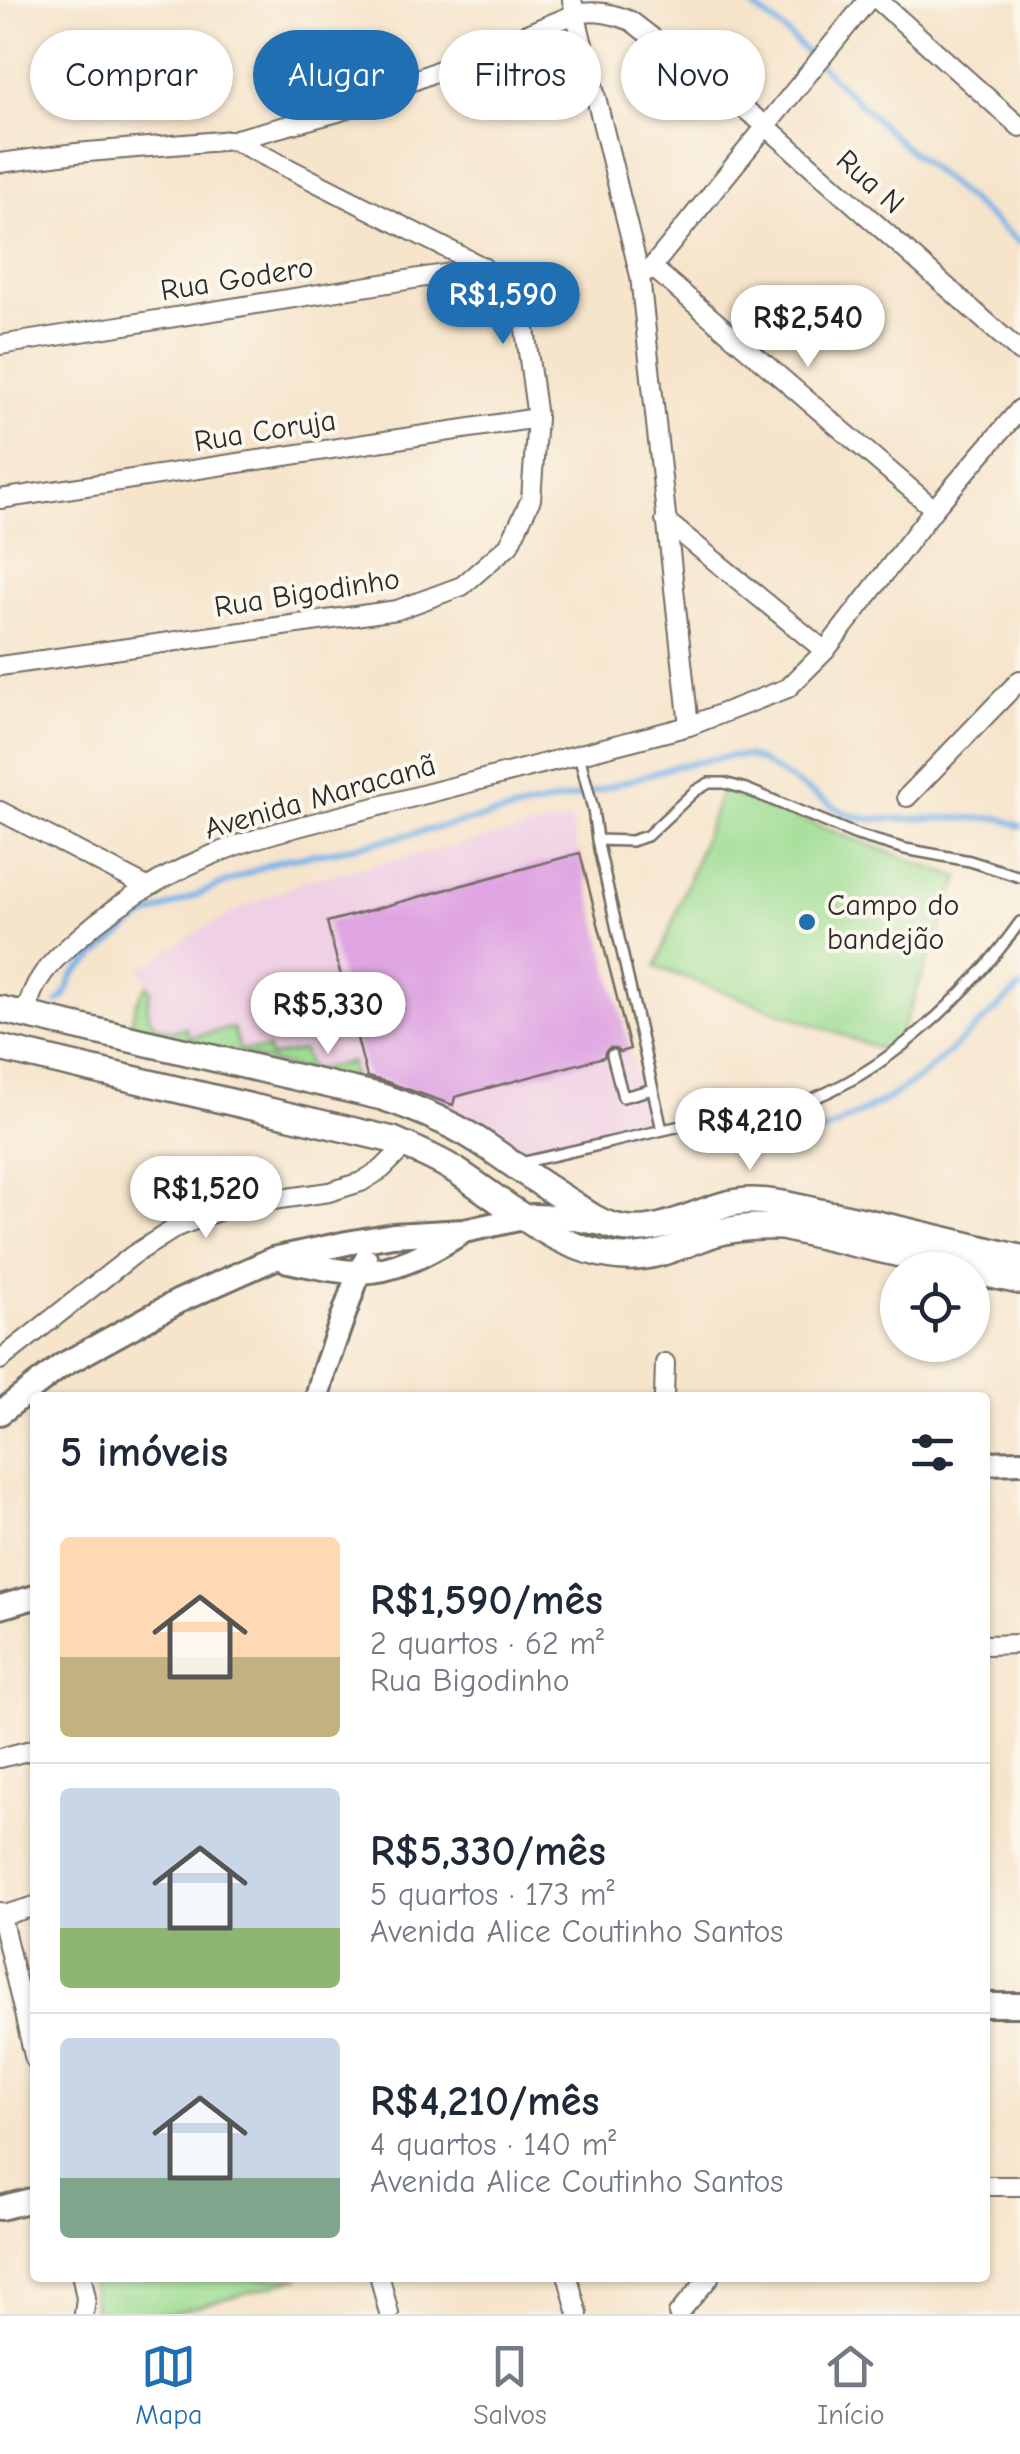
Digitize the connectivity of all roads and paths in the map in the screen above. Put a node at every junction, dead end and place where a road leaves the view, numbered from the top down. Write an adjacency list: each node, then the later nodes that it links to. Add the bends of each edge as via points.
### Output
1 (868, 0): 4 (street)
2 (878, 0): 5 (street)
3 (574, 7): 4 (street, Rua N, via 631,21); 6 (street, via 338,112); 9 (street)
4 (765, 126): 9 (street); 11 (street, Rua N)
5 (1020, 127)
6 (233, 140): 7 (street); 8 (street, Rua Bigodinho)
7 (0, 163)
8 (482, 268): 10 (street, Rua Godero); 13 (street, Rua Bigodinho, via 506,291 524,330)
9 (646, 272): 15 (street); 16 (street)
10 (0, 346)
11 (1020, 352)
12 (1020, 409): 15 (street, Avenida Maracanã)
13 (537, 418): 14 (street, Rua Coruja); 18 (street, Rua Bigodinho, via 532,499 509,545 462,586 397,610)
14 (0, 499)
15 (934, 510): 17 (street, Avenida Maracanã)
16 (665, 520): 17 (street); 20 (street)
17 (826, 651): 20 (street, Avenida Maracanã, via 788,688)
18 (0, 666)
19 (1020, 680): 22 (street)
20 (689, 726): 21 (street, Avenida Maracanã)
21 (579, 754): 24 (lane); 26 (street, Avenida Maracanã, via 248,840)
22 (907, 797)
23 (0, 811): 26 (street)
24 (598, 840): 25 (lane, via 647,836 695,791 724,782 857,835); 32 (lane)
25 (1020, 877)
26 (147, 887): 29 (street, Avenida Maracanã, via 51,965 31,990)
27 (1020, 922): 33 (lane, via 966,988 884,1062 794,1105)
28 (0, 1010): 29 (main road)
29 (26, 1016): 35 (main road, via 382,1097 451,1124)
30 (0, 1048): 34 (main road)
31 (612, 1055): 32 (lane, via 623,1097)
32 (653, 1089): 33 (lane)
33 (662, 1130): 35 (lane)
34 (406, 1146): 36 (main road); 46 (street, via 360,1182 231,1206 177,1227)
35 (514, 1165): 37 (main road)
36 (524, 1218): 37 (street); 38 (street); 40 (main road, via 608,1256 653,1256 734,1229 766,1226)
37 (610, 1226): 41 (main road, via 656,1228 735,1202 765,1202)
38 (464, 1231): 39 (street); 43 (street, via 401,1264)
39 (393, 1235): 42 (street); 43 (street)
40 (890, 1252)
41 (1020, 1258)
42 (273, 1260): 43 (street); 50 (street, via 178,1301 61,1366)
43 (359, 1272): 48 (street)
44 (990, 1275): 45 (main road)
45 (1020, 1282)
46 (0, 1360)
47 (664, 1363): 49 (street)
48 (319, 1392)
49 (664, 1392)
50 (0, 1412)
51 (1020, 1462): 52 (street)
52 (990, 1463)
53 (30, 1598): 54 (street)
54 (0, 1607)
55 (1020, 1644): 56 (street)
56 (990, 1645)
57 (30, 1750): 58 (street)
58 (0, 1758)
59 (30, 1907): 60 (street)
60 (0, 1914): 63 (street)
61 (1020, 2005): 62 (street)
62 (990, 2006)
63 (30, 2039)
64 (990, 2186): 65 (street)
65 (1020, 2186)
66 (30, 2200): 67 (street)
67 (0, 2208)
68 (83, 2282): 72 (street)
69 (381, 2282): 73 (street)
70 (569, 2282): 74 (street)
71 (706, 2282): 75 (street)
72 (84, 2314)
73 (389, 2314)
74 (578, 2314)
75 (678, 2314)

